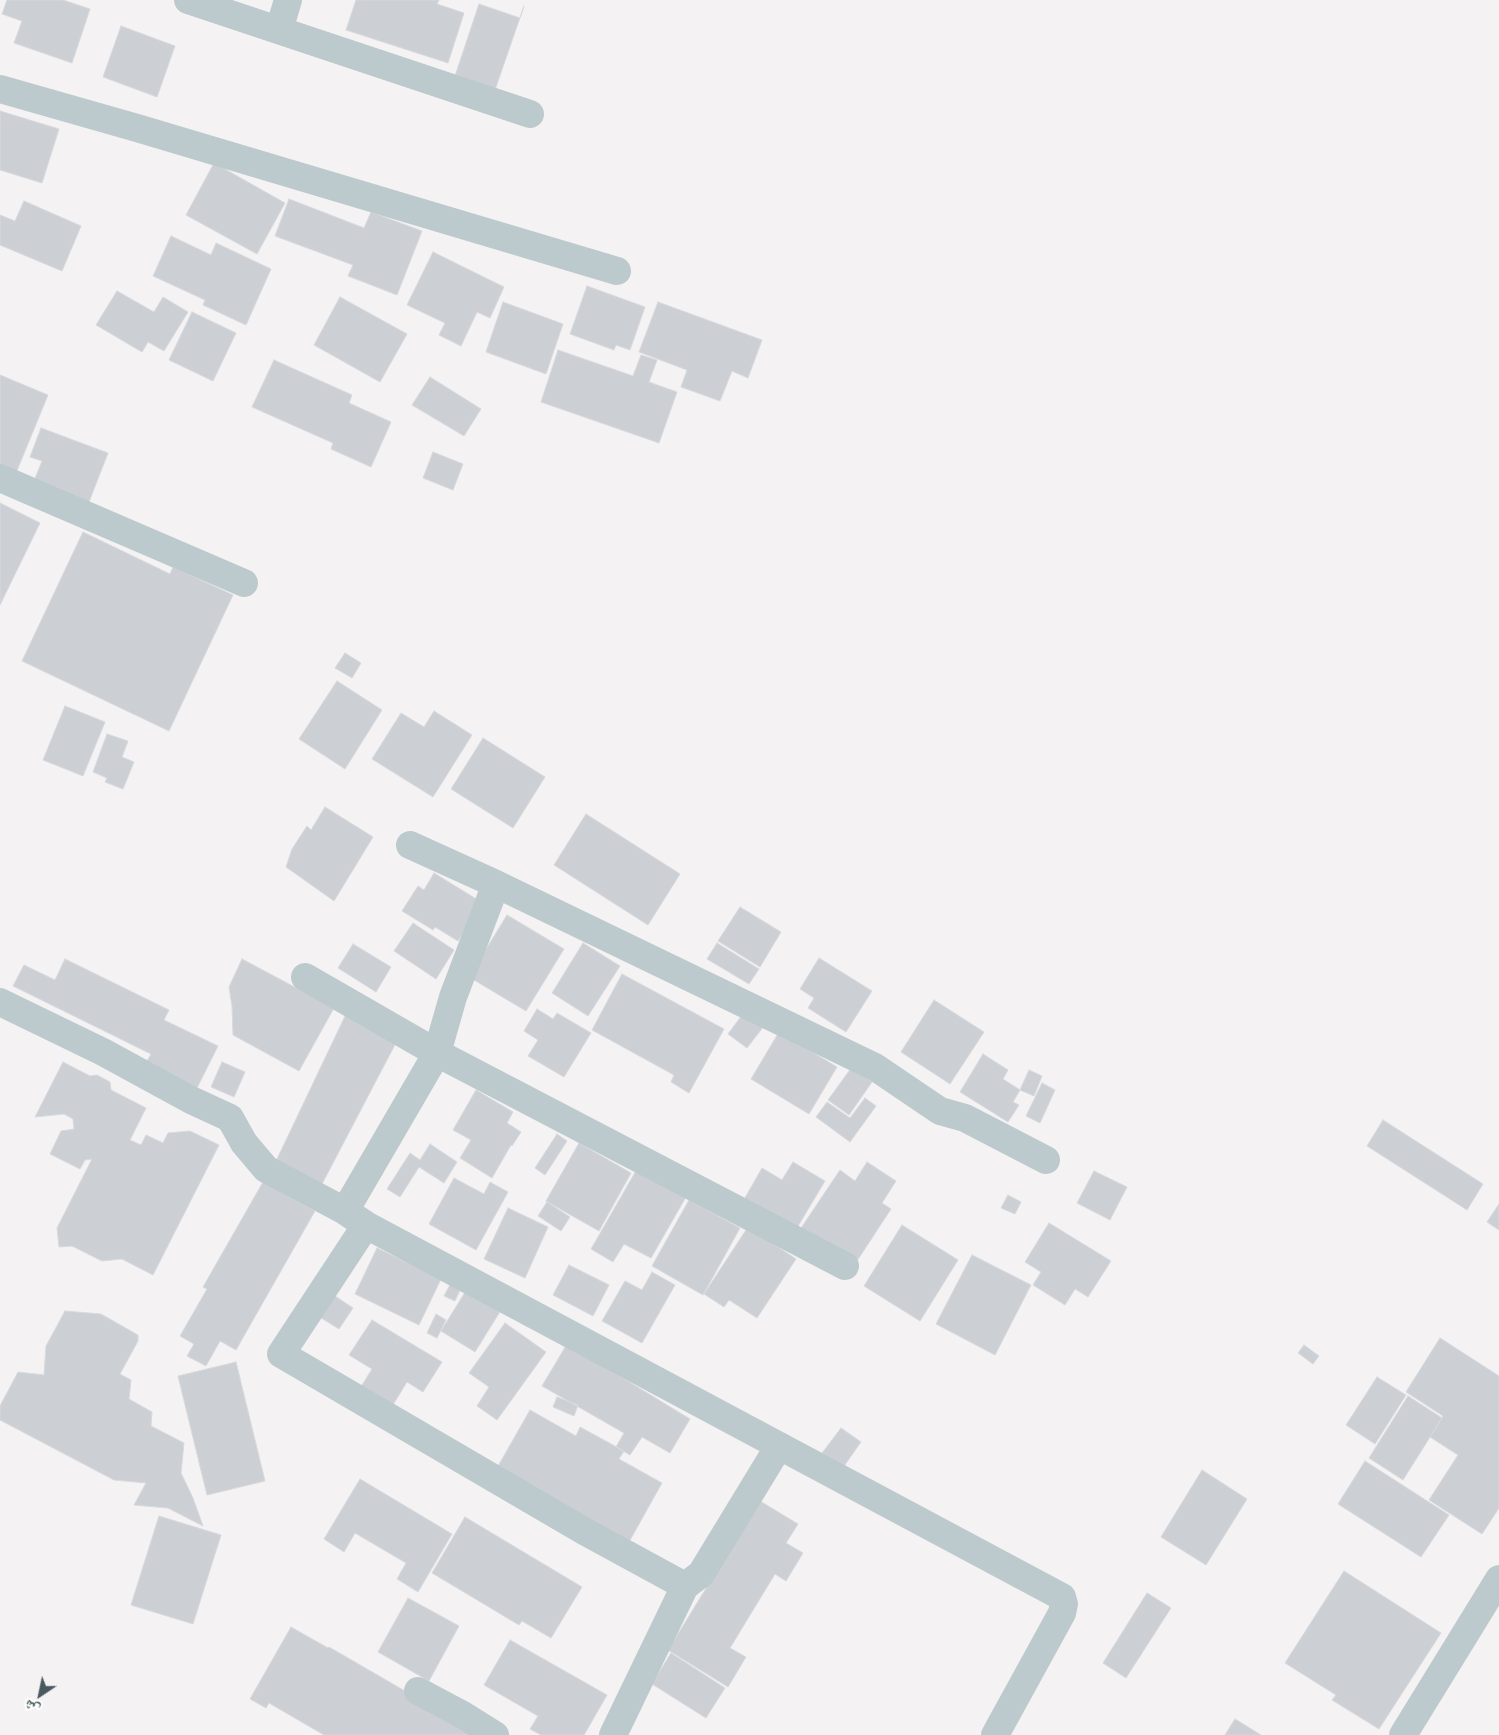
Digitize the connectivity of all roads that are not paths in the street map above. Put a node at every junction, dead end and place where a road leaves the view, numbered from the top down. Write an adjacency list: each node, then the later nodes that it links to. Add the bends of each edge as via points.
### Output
1 (188, 0): 3 (street)
2 (288, 0): 3 (street)
3 (279, 30): 5 (street)
4 (0, 89): 6 (street)
5 (530, 114)
6 (617, 271)
7 (0, 478): 8 (street)
8 (244, 583)
9 (410, 845): 10 (street)
10 (496, 884): 13 (street, via 453,997); 14 (street, via 875,1067 940,1111 965,1118)
11 (305, 977): 13 (street)
12 (0, 1002): 15 (street, via 230,1118 244,1143 266,1169)
13 (437, 1053): 15 (street); 16 (street)
14 (1046, 1160)
15 (355, 1218): 17 (street); 19 (street, via 281,1354)
16 (845, 1266)
17 (779, 1446): 19 (street, via 701,1574); 23 (street, via 1062,1597 1062,1613)
18 (1499, 1579): 24 (street)
19 (685, 1586): 22 (street)
20 (418, 1691): 21 (street)
21 (495, 1735)
22 (613, 1735)
23 (995, 1735)
24 (1403, 1735)

